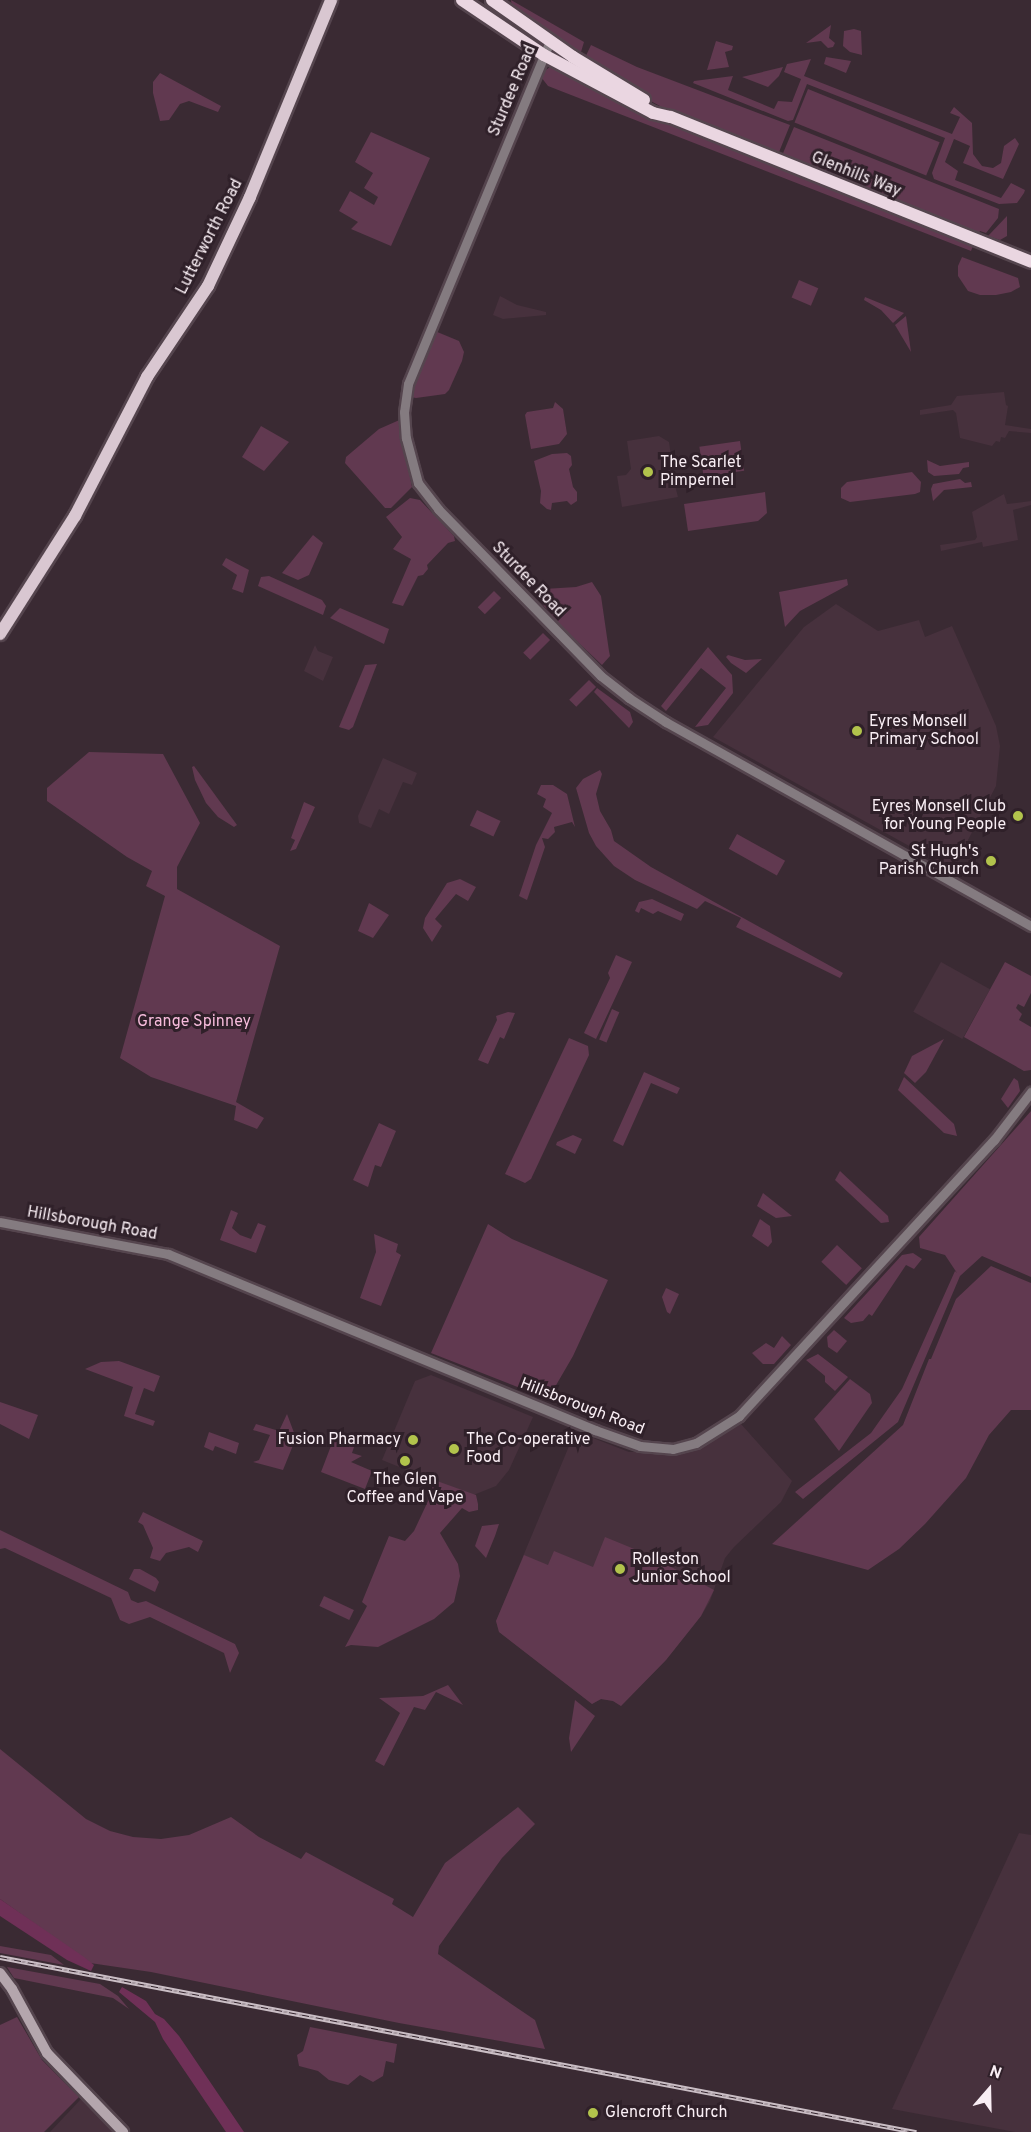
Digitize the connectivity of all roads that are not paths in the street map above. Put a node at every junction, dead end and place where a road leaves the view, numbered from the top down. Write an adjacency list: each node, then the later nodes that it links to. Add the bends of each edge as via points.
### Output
1 (332, 0): 8 (main road, Lutterworth Road, via 208,286 147,377 75,516)
2 (462, 0): 5 (highway, Glenhills Way)
3 (492, 0): 4 (highway, Glenhills Way)
4 (550, 41): 5 (street, Sturdee Road); 6 (highway, Glenhills Way)
5 (544, 55): 6 (highway, Glenhills Way, via 632,103); 9 (street, Sturdee Road, via 408,384 406,438 418,483 438,509 601,676 629,699)
6 (670, 117): 7 (highway, Glenhills Way)
7 (1031, 262)
8 (0, 634)
9 (1031, 926)
10 (1031, 1092): 11 (street, Hillsborough Road, via 994,1140 739,1416 696,1443 673,1449 640,1446 596,1430 168,1254)
11 (0, 1222)
12 (0, 1973): 13 (main road, via 47,2053)
13 (123, 2132)

